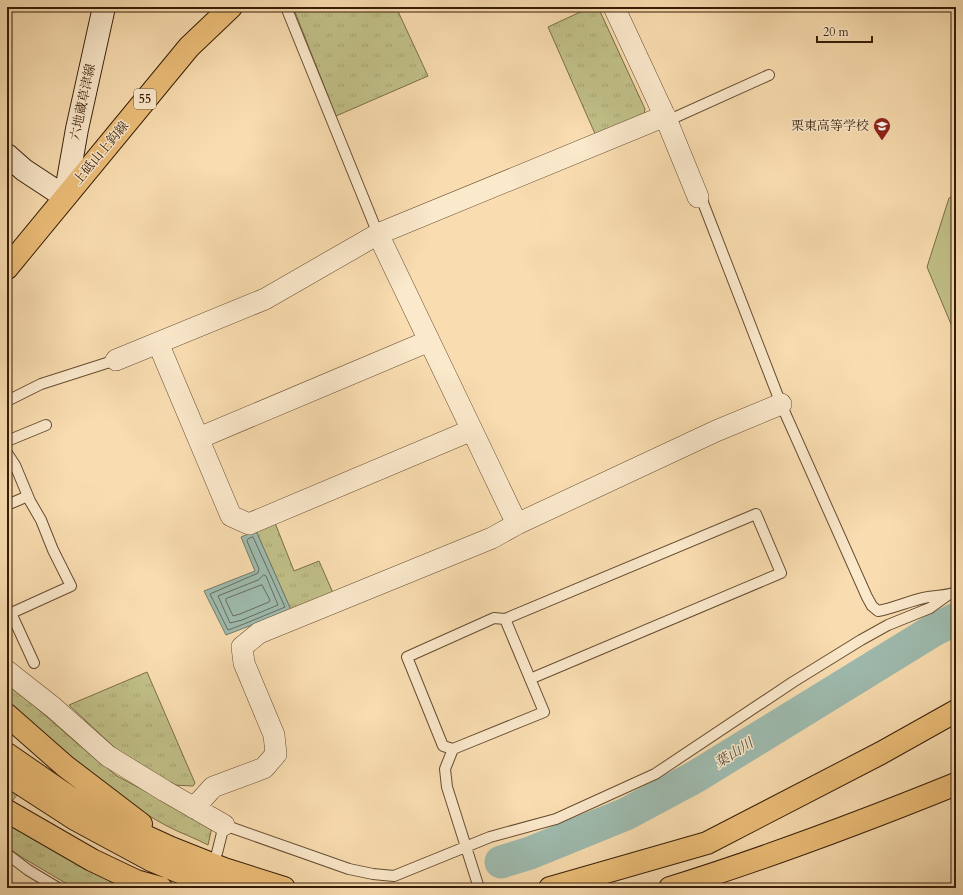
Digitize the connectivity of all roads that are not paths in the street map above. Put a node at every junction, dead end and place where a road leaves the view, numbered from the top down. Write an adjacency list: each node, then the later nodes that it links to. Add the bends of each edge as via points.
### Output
1 (104, 7): 8 (main road, 六地蔵草津線)
2 (232, 7): 8 (main road, 上砥山上鈎線 / 55, via 189,47)
3 (286, 7): 10 (lane)
4 (614, 7): 6 (street)
5 (769, 75): 6 (lane)
6 (666, 119): 9 (street); 10 (street)
7 (7, 155): 8 (main road, via 24,170)
8 (65, 197): 11 (main road, 上砥山上鈎線 / 55)
9 (698, 197): 16 (lane, via 702,200)
10 (378, 234): 12 (street); 13 (street, via 265,299)
11 (7, 268)
12 (429, 341): 18 (street); 19 (street)
13 (158, 343): 14 (street); 19 (street)
14 (116, 360): 15 (lane, via 41,384)
15 (7, 401)
16 (782, 404): 24 (street); 25 (lane, via 872,606 878,611 927,597)
17 (46, 425): 20 (lane)
18 (472, 430): 19 (street, via 250,524 231,516); 24 (street)
19 (199, 438)
20 (7, 441)
21 (8, 456): 22 (lane)
22 (28, 496): 23 (lane); 26 (lane, via 42,520 71,586)
23 (7, 505)
24 (517, 524): 37 (street, via 492,538 259,633 242,648 244,663 274,735 276,754 264,768 213,787)
25 (952, 594): 40 (lane, via 930,608 888,625 861,640 655,774 556,819)
26 (9, 614): 28 (lane)
27 (505, 618): 30 (lane); 30 (lane, via 756,514 781,573); 33 (lane, via 494,618 407,657 444,746)
28 (34, 663)
29 (7, 670): 37 (street, via 108,756)
30 (530, 679): 33 (lane, via 544,712)
31 (956, 711): 49 (main road, via 707,843)
32 (7, 715): 41 (main road, via 65,766)
33 (453, 749): 40 (lane, via 445,769 447,787)
34 (7, 754): 41 (main road, via 88,810)
35 (7, 775): 46 (main road, via 75,819 151,860)
36 (956, 784): 50 (main road, via 870,818)
37 (194, 808): 39 (street)
38 (7, 811): 45 (main road, via 92,860 136,881)
39 (224, 824): 40 (lane, via 349,869 394,876); 42 (lane)
40 (466, 846): 48 (lane)
41 (171, 848): 47 (main road, via 224,869)
42 (217, 853)
43 (7, 854): 44 (lane)
44 (58, 888)
45 (161, 888)
46 (225, 888)
47 (284, 888)
48 (479, 888)
49 (550, 888)
50 (670, 888)

